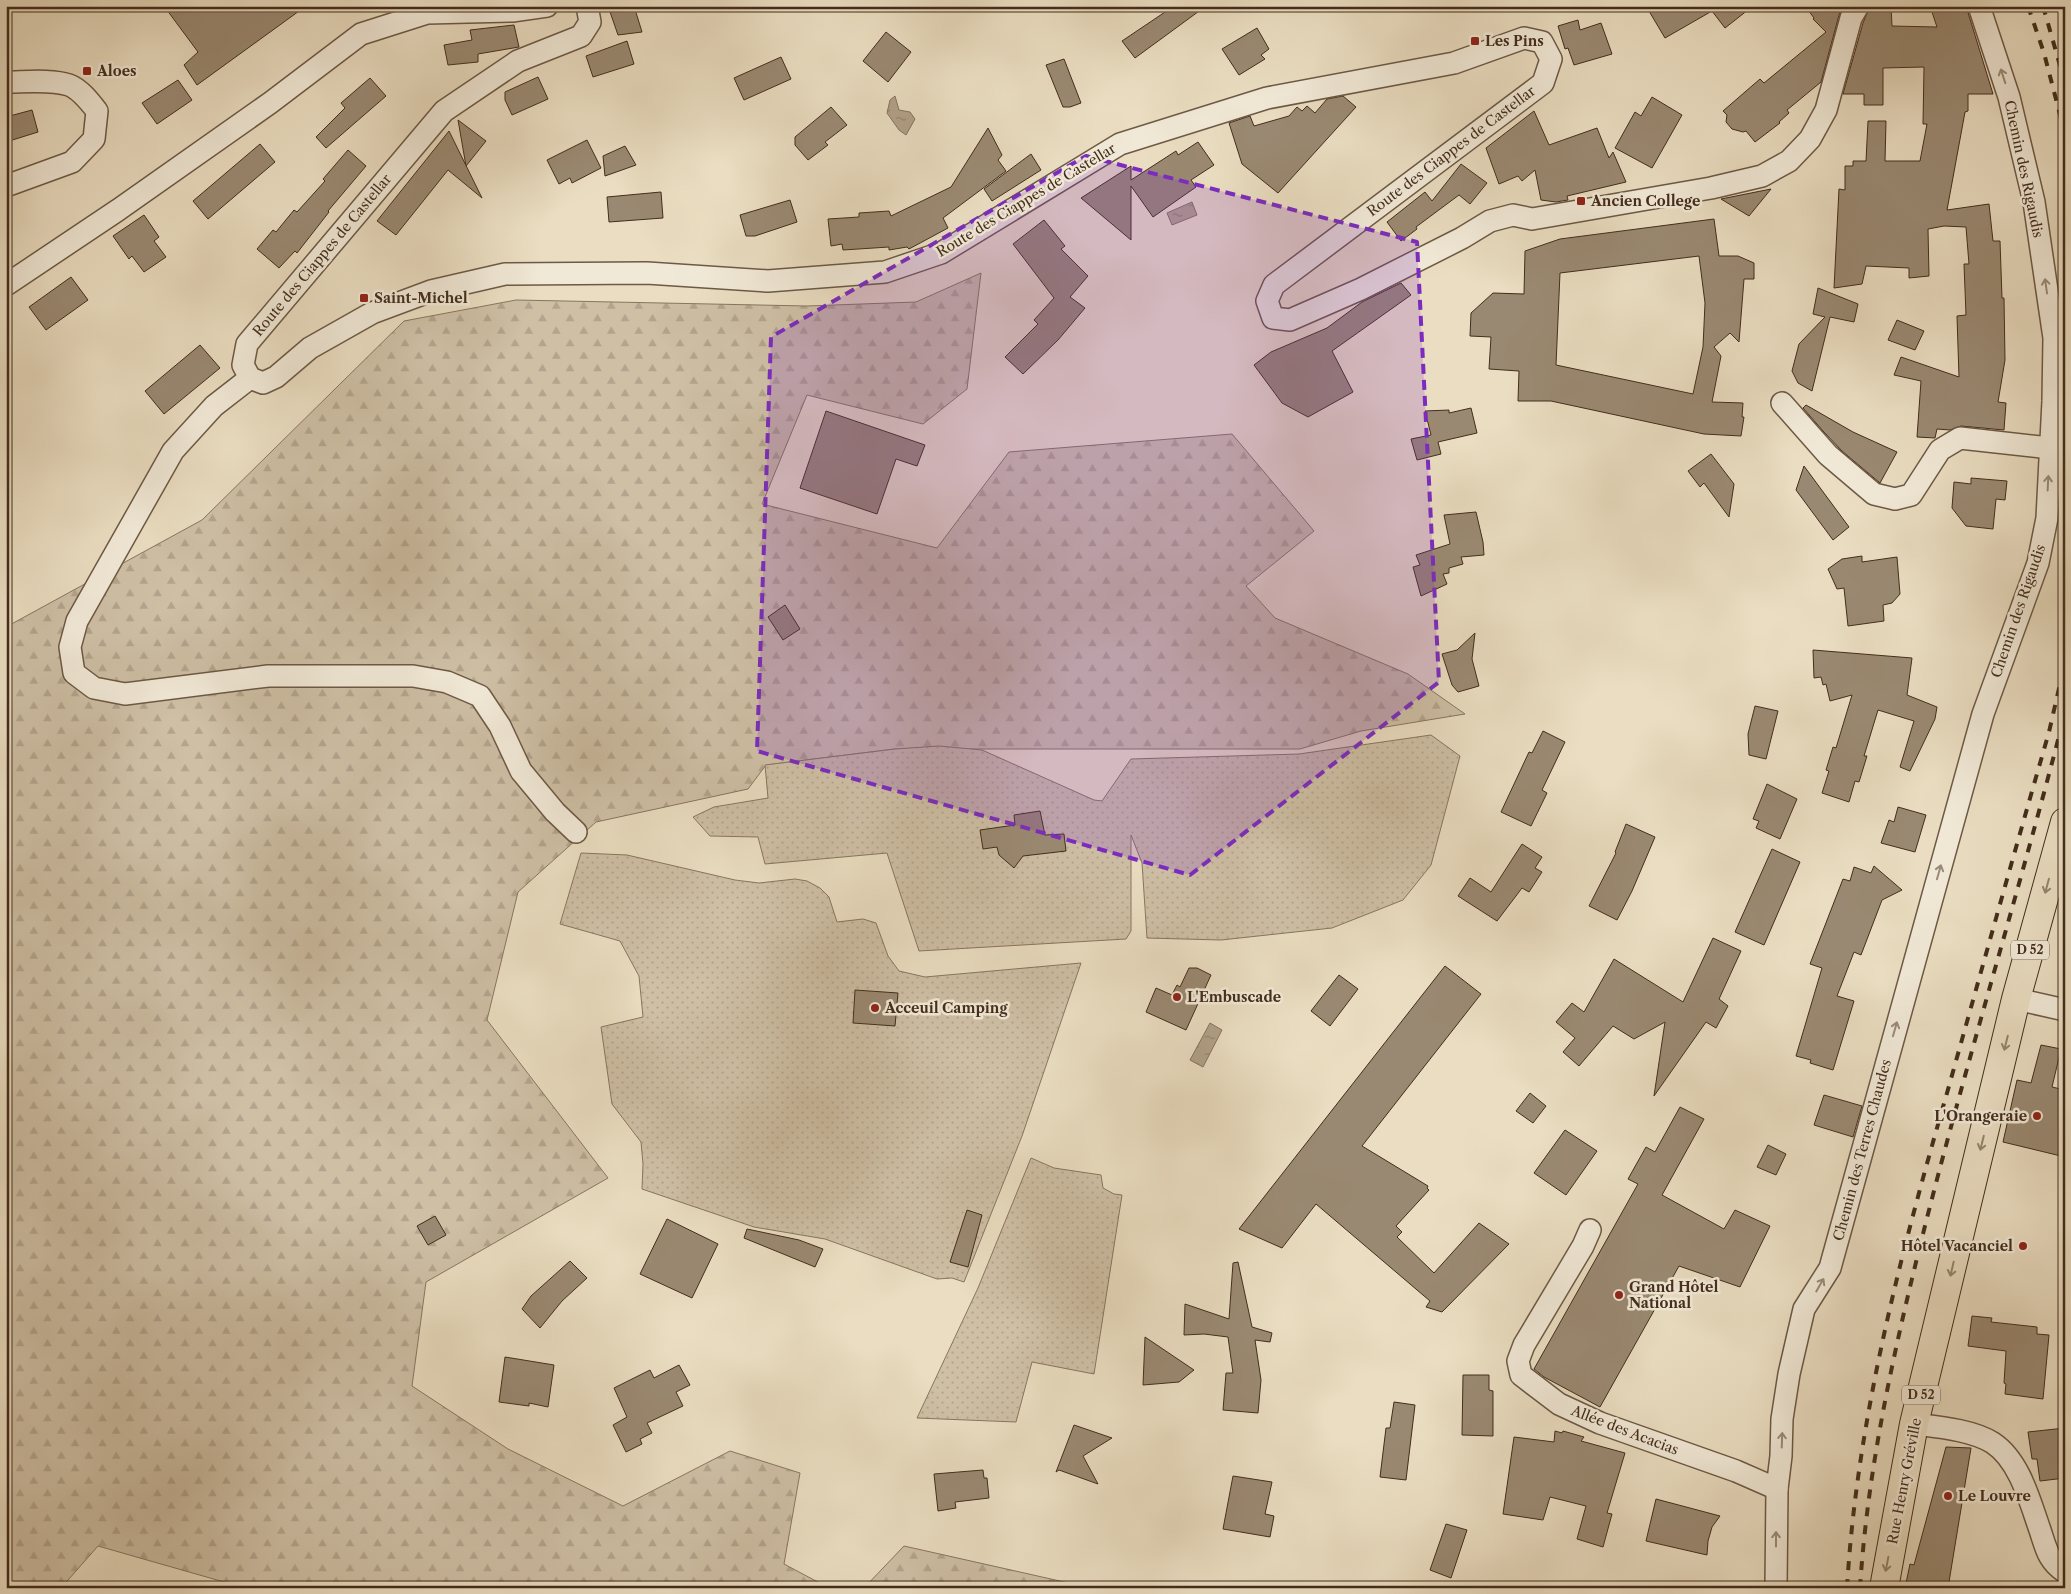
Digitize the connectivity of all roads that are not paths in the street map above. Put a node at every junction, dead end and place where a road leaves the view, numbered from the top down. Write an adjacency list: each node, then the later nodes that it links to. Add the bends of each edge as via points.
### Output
1 (547, 6): 7 (street, via 512,11 427,13 361,34 118,210)
2 (587, 6): 8 (street, Route des Ciappes de Castellar, via 590,22 581,36 518,61 444,111 248,344 243,366)
3 (1858, 6): 8 (street, Route des Ciappes de Castellar, via 1851,18 1826,110 1810,139 1789,161 1762,176 1532,219 1513,214 1490,221 1361,290 1290,320 1273,318 1266,301 1274,285 1543,83 1551,60 1542,42 1524,38 1454,64 1267,98 1120,144 941,253 885,272 768,281 647,273 505,274 431,291 372,313 310,348 276,377 263,382)
4 (1979, 6): 10 (street, Chemin des Rigaudis, one-way to 4, via 2054,338 2034,202 2009,97)
5 (6, 82): 6 (street, via 69,85 97,111 94,138 72,162)
6 (6, 186)
7 (6, 284)
8 (250, 378): 13 (street, via 214,406 173,451 77,621 70,647 74,673 94,688 125,694 268,676 413,676 448,682 480,696 500,726 521,771)
9 (1782, 403): 10 (street, via 1828,455 1874,494 1895,499 1911,495 1940,450 1960,438)
10 (2050, 448): 11 (street, Chemin des Rigaudis, one-way to 10, via 2053,518)
11 (1983, 714): 18 (street, Chemin des Terres Chaudes, one-way to 11, via 1782,1419 1804,1308 1830,1268)
12 (2065, 822): 14 (main road, Rue Henry Gréville / D 52, one-way to 14)
13 (576, 832)
14 (2016, 999): 15 (street); 17 (main road, Rue Henry Gréville / D 52, one-way to 17)
15 (2065, 1010)
16 (1590, 1230): 18 (street, Allée des Acacias, via 1524,1345 1518,1361 1521,1375 1560,1404 1600,1423 1736,1471)
17 (1914, 1424): 19 (street, via 1978,1436 2007,1457 2022,1482 2054,1565); 21 (main road, Rue Henry Gréville / D 52, one-way to 21)
18 (1777, 1489): 20 (street, Chemin des Terres Chaudes, one-way to 18)
19 (2065, 1572)
20 (1776, 1588)
21 (1884, 1588)

